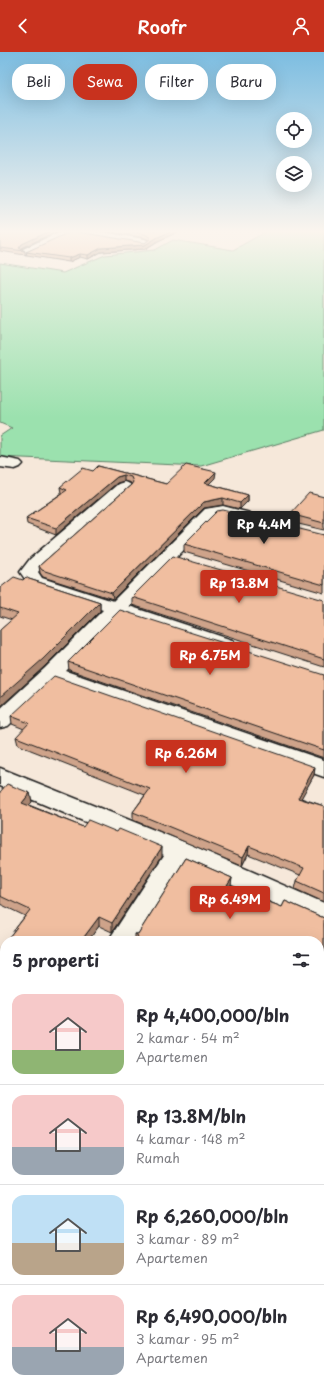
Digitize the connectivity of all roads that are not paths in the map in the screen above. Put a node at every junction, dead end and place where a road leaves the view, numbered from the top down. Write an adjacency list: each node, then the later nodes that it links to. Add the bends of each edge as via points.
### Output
1 (124, 487): 5 (street, via 36,563 29,572 36,582)
2 (259, 520): 3 (street, via 223,511 211,513)
3 (168, 555): 4 (street); 5 (street)
4 (191, 562)
5 (117, 608): 6 (street); 7 (street)
6 (242, 649)
7 (52, 673): 8 (street); 9 (street)
8 (0, 721)
9 (324, 769)
10 (0, 778): 11 (street)
11 (180, 851): 12 (street); 13 (street)
12 (324, 915)
13 (125, 936)

